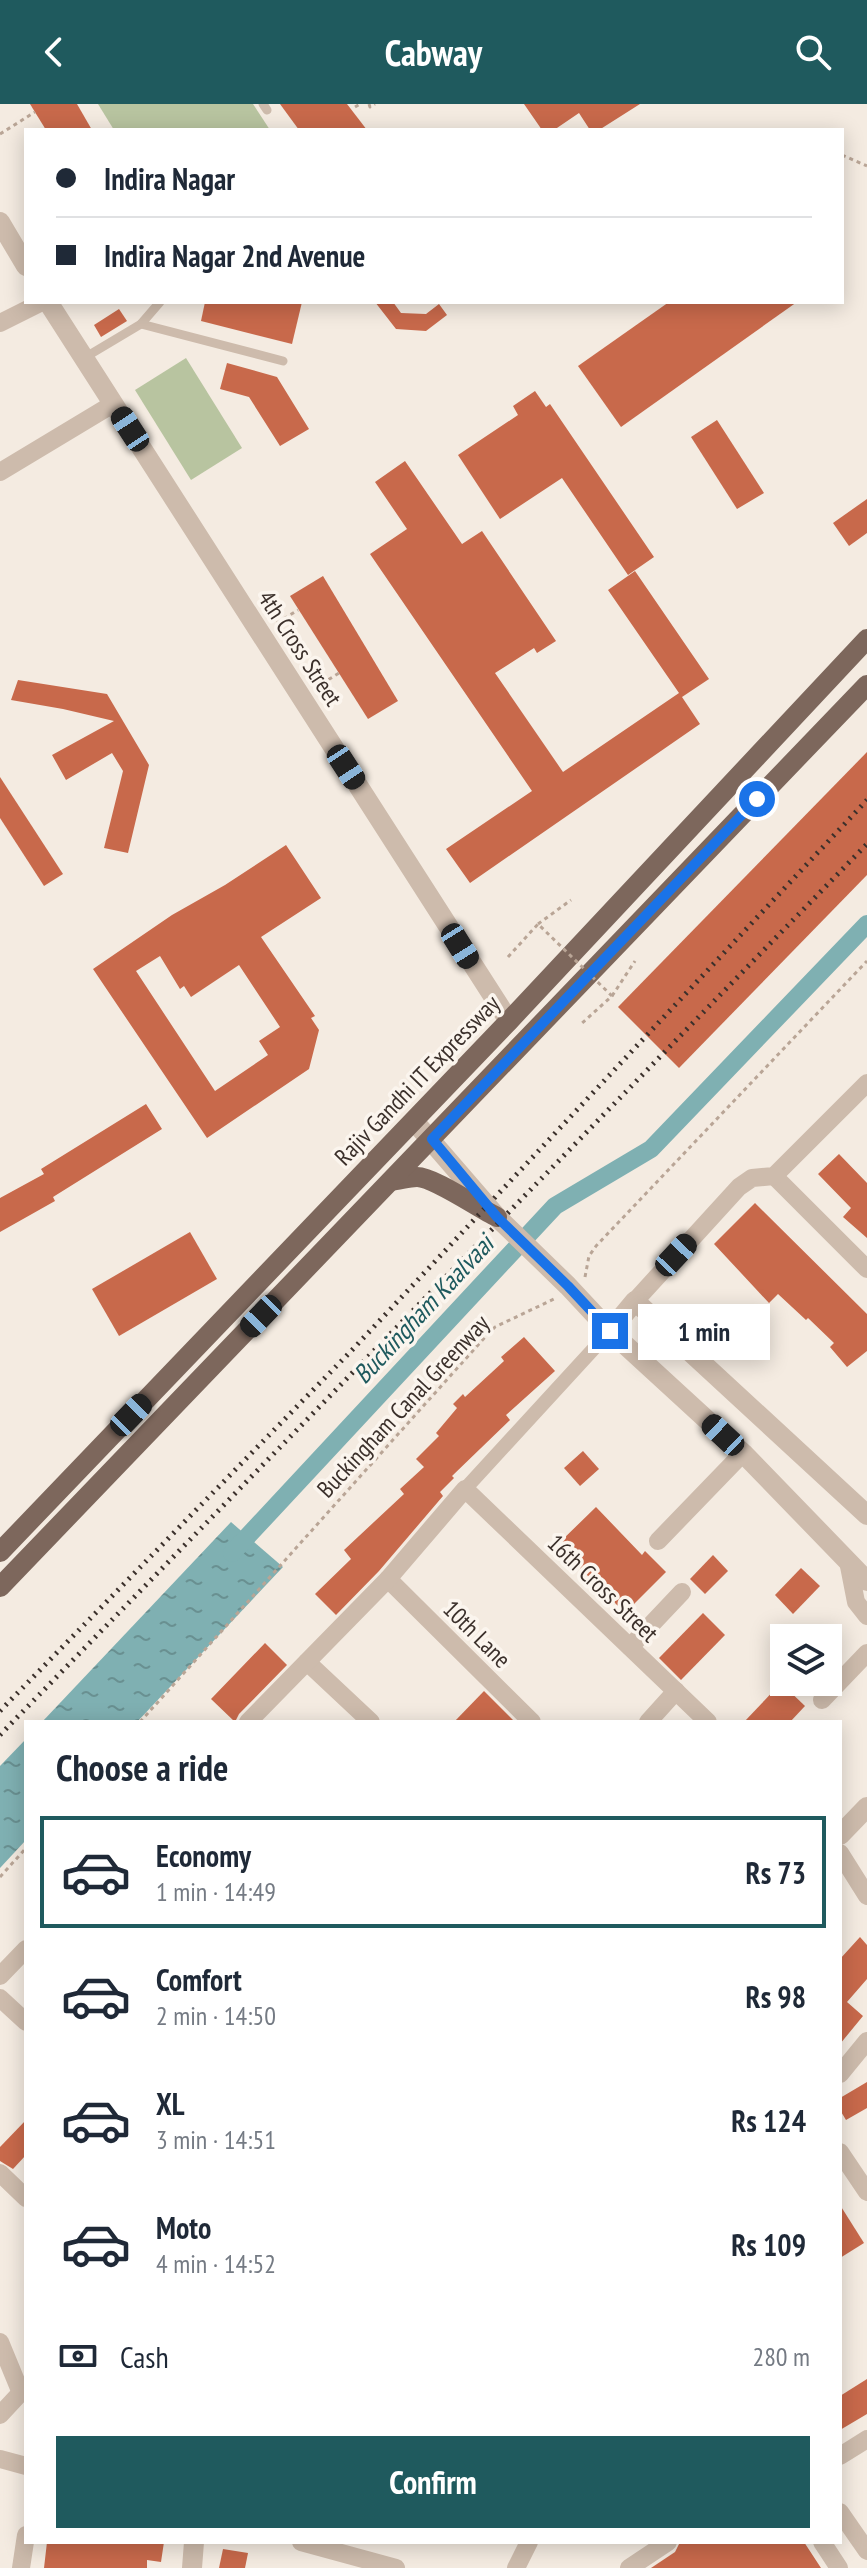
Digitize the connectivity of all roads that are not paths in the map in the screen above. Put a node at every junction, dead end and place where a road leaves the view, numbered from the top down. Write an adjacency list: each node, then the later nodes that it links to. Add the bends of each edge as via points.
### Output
1 (0, 222): 2 (street)
2 (24, 263)
3 (41, 304): 6 (street)
4 (46, 304): 8 (street, 4th Cross Street)
5 (158, 304): 7 (lane)
6 (0, 323)
7 (141, 324): 8 (lane); 9 (lane)
8 (84, 358): 10 (street, 4th Cross Street)
9 (283, 361)
10 (113, 404): 11 (street); 14 (street, 4th Cross Street)
11 (0, 472)
12 (867, 639): 14 (main road, Rajiv Gandhi IT Expressway)
13 (867, 685): 17 (main road)
14 (509, 1021): 16 (main road, Rajiv Gandhi IT Expressway)
15 (867, 1083): 18 (street)
16 (414, 1121): 17 (street); 28 (main road, Rajiv Gandhi IT Expressway)
17 (432, 1139): 19 (main road); 20 (street)
18 (774, 1176): 21 (street); 22 (street, via 761,1175 739,1187)
19 (391, 1181): 20 (main road, via 420,1177); 32 (main road)
20 (497, 1217): 23 (street)
21 (867, 1269)
22 (635, 1301): 23 (street); 26 (street)
23 (610, 1331): 24 (street); 25 (street)
24 (743, 1453): 27 (street); 29 (street)
25 (465, 1489): 30 (street); 35 (street, 16th Cross Street)
26 (867, 1515)
27 (658, 1541)
28 (0, 1552)
29 (848, 1561): 31 (street); 34 (street, via 856,1602)
30 (388, 1579): 37 (street); 42 (street, 10th Lane)
31 (867, 1581)
32 (0, 1587)
33 (682, 1592): 35 (street)
34 (867, 1616)
35 (630, 1647): 38 (street, 16th Cross Street)
36 (867, 1653): 39 (street)
37 (307, 1662): 40 (street); 41 (street)
38 (676, 1691): 43 (street); 44 (street, 16th Cross Street)
39 (822, 1700)
40 (250, 1720)
41 (369, 1720)
42 (530, 1720)
43 (650, 1720)
44 (706, 1720)
45 (867, 1807): 46 (street)
46 (842, 1833)
47 (842, 1856): 48 (street)
48 (867, 1896)
49 (24, 1951): 50 (street)
50 (0, 1976)
51 (0, 1998): 52 (street)
52 (24, 2020)
53 (867, 2041): 54 (street)
54 (842, 2072)
55 (842, 2155): 57 (street)
56 (0, 2173): 58 (street)
57 (867, 2192)
58 (24, 2196)
59 (0, 2342): 60 (street)
60 (24, 2390): 61 (street)
61 (0, 2415)
62 (867, 2439): 63 (street)
63 (842, 2455)
64 (0, 2459): 65 (street)
65 (24, 2465)
66 (842, 2515): 73 (street)
67 (25, 2544): 74 (street)
68 (194, 2544): 75 (street)
69 (308, 2544): 76 (street)
70 (528, 2544): 77 (street)
71 (665, 2544): 78 (street)
72 (823, 2544): 79 (street)
73 (867, 2551)
74 (21, 2568)
75 (192, 2568)
76 (396, 2568)
77 (516, 2568)
78 (629, 2568)
79 (839, 2568)

